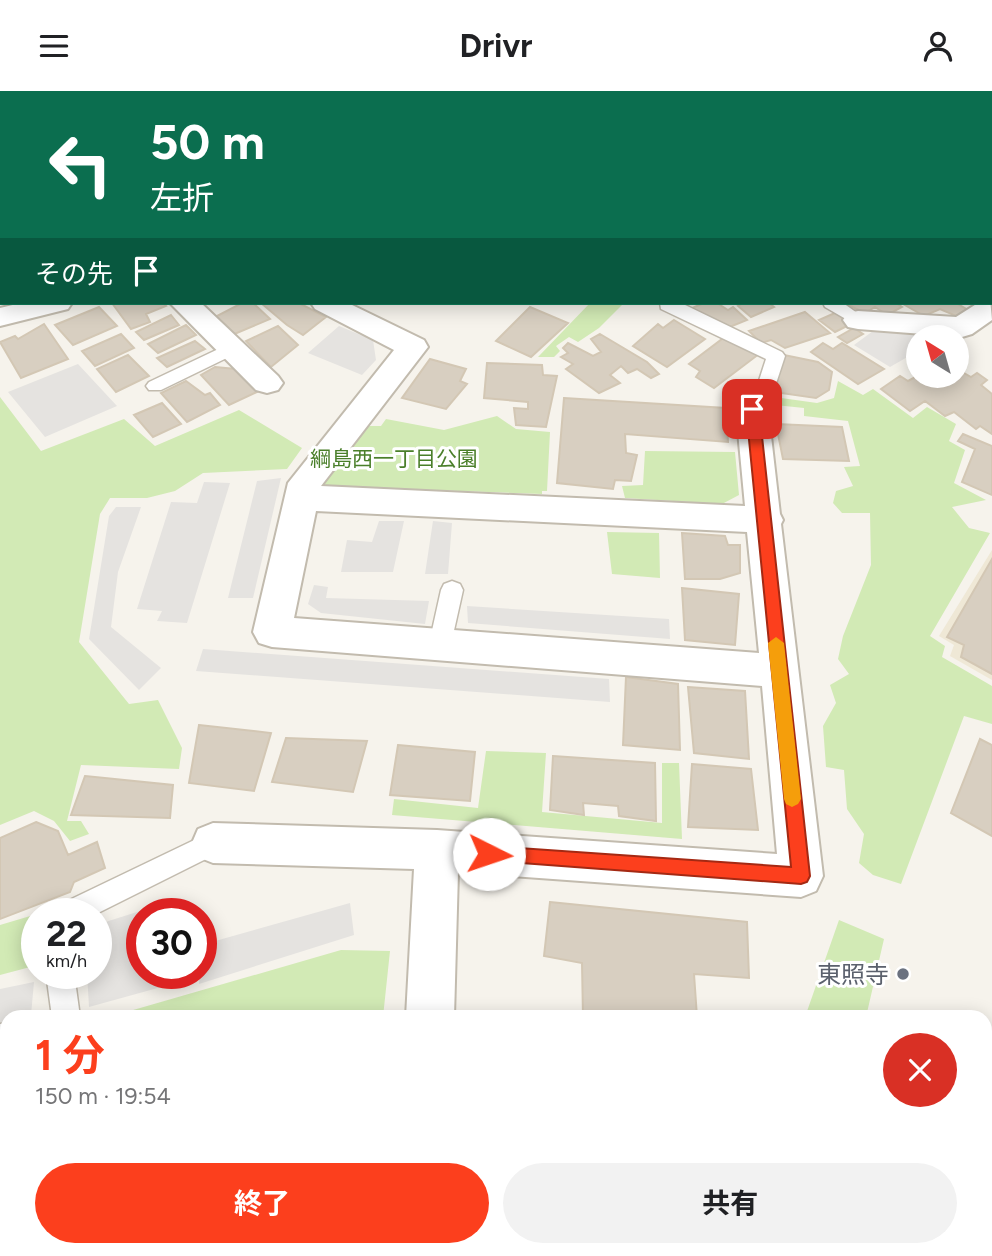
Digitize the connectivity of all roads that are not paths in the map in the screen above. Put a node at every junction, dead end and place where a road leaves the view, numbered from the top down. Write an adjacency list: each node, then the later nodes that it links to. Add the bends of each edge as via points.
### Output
1 (46, 305): 7 (street)
2 (186, 305): 9 (street)
3 (667, 305): 12 (lane, via 776,356 761,403)
4 (834, 305): 8 (lane)
5 (343, 306): 13 (street, via 413,347 305,483)
6 (992, 307): 8 (street, via 962,327)
7 (6, 312)
8 (858, 320)
9 (231, 349): 10 (street); 11 (lane)
10 (267, 383)
11 (155, 386)
12 (752, 409): 14 (street)
13 (301, 498): 14 (street); 16 (street, via 272,632)
14 (766, 520): 17 (street)
15 (452, 590): 16 (lane)
16 (440, 644): 17 (street)
17 (778, 671): 19 (street, via 801,876)
18 (214, 843): 19 (street); 20 (lane)
19 (437, 850): 23 (street)
20 (101, 898)
21 (62, 989): 22 (lane)
22 (65, 1010)
23 (430, 1010)

